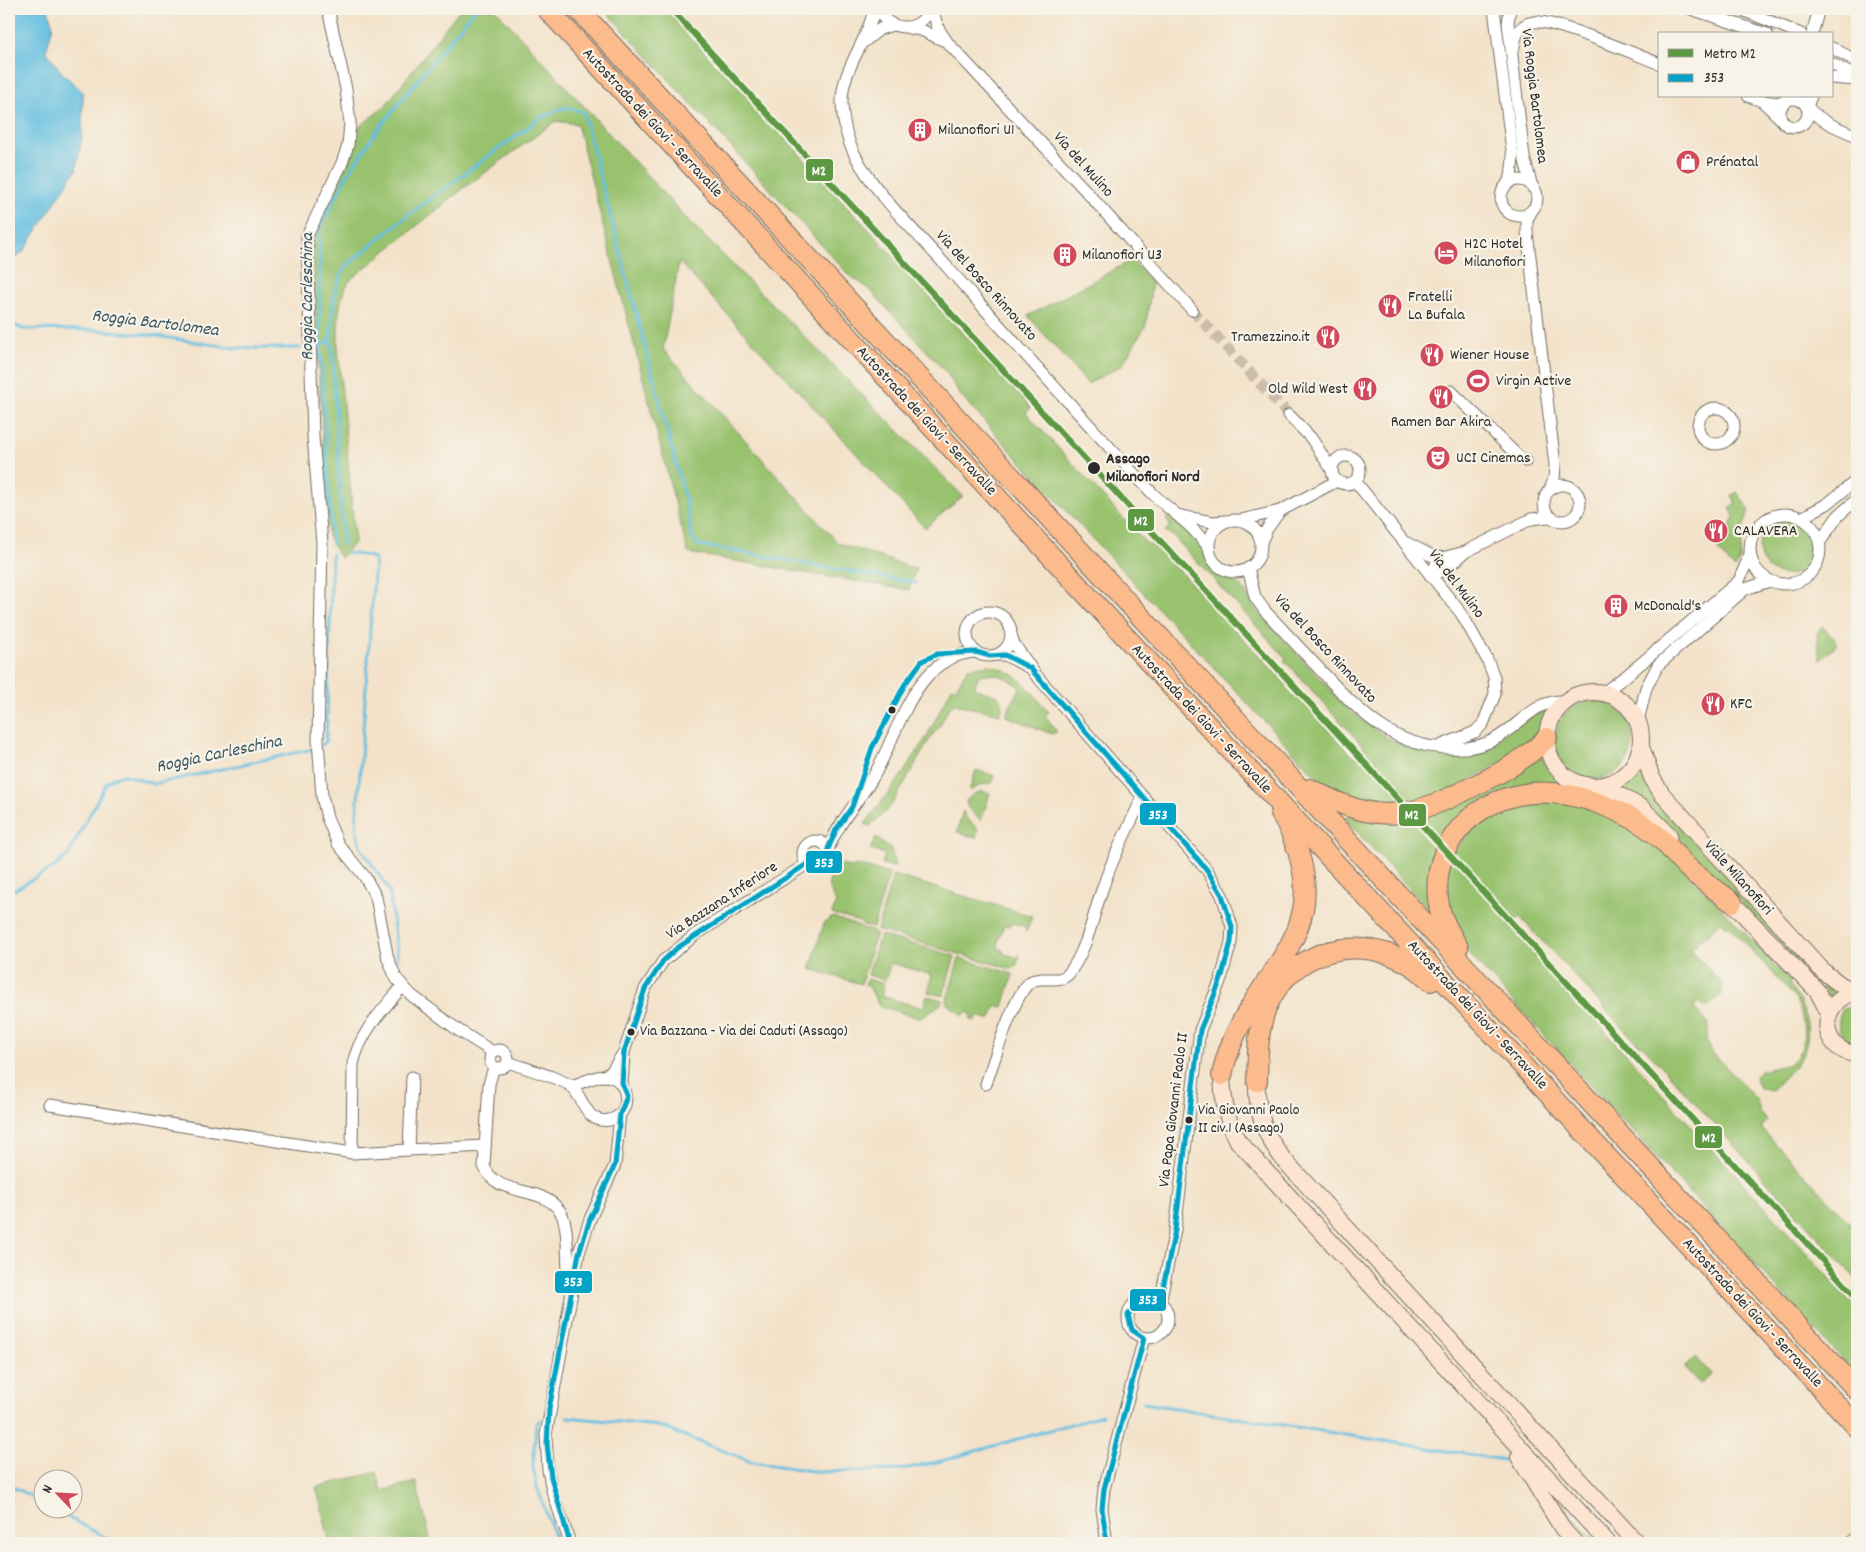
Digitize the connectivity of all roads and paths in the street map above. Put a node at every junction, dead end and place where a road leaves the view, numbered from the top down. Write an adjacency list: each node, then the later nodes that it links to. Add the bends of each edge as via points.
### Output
1 (328, 9): 90 (street, via 346,89 350,123 342,163 307,236 312,437 322,543 318,765 327,818 338,844 372,887 388,959)
2 (547, 9): 85 (highway, Autostrada dei Giovi - Serravalle)
3 (578, 9): 83 (highway, Autostrada dei Giovi - Serravalle)
4 (876, 9): 12 (street); 20 (street, Via del Bosco Rinnovato)
5 (931, 9): 13 (street, via 924,19); 18 (street, Via del Mulino)
6 (1494, 9): 35 (street, Via Roggia Bartolomea, via 1513,158 1511,177)
7 (1510, 9): 21 (street, Via Roggia Bartolomea, via 1508,23)
8 (1691, 9): 11 (street)
9 (1740, 9): 16 (street)
10 (1819, 9): 17 (street)
11 (1716, 16): 14 (street); 15 (street)
12 (892, 25): 13 (street, Via del Mulino); 20 (street, Via del Bosco Rinnovato, via 870,35)
13 (907, 28): 18 (street, Via del Mulino, via 933,34)
14 (1744, 32)
15 (1761, 32)
16 (1797, 32)
17 (1813, 32)
18 (948, 43): 40 (street, Via del Mulino)
19 (1834, 49): 22 (street)
20 (858, 50): 56 (street, Via del Bosco Rinnovato, via 849,65 842,103 849,143 864,170 1004,330)
21 (1512, 55): 23 (street, via 1515,35 1526,24 1540,22); 36 (street, Via Roggia Bartolomea, via 1524,157)
22 (1857, 60)
23 (1658, 63)
24 (1834, 65): 26 (street)
25 (1834, 78): 26 (street)
26 (1857, 79)
27 (1754, 98): 29 (street)
28 (1788, 99): 29 (street); 30 (street); 31 (street, via 1780,109)
29 (1762, 101): 31 (street)
30 (1809, 102): 32 (street); 33 (street, via 1806,120)
31 (1781, 119): 33 (street, via 1789,126)
32 (1828, 125): 33 (street); 34 (street)
33 (1799, 126)
34 (1857, 136)
35 (1506, 186): 36 (street, Via Roggia Bartolomea, via 1522,181); 38 (street, Via Roggia Bartolomea, via 1501,196 1502,206)
36 (1532, 187): 37 (street, Via Roggia Bartolomea, via 1536,196)
37 (1532, 210): 38 (street); 39 (street, Via Roggia Bartolomea, via 1527,220)
38 (1515, 216): 39 (street, Via Roggia Bartolomea)
39 (1527, 232): 46 (street, Via Roggia Bartolomea)
40 (1192, 310)
41 (1451, 391): 45 (street)
42 (1288, 415): 43 (street)
43 (1311, 438): 44 (street, via 1323,448); 47 (street)
44 (1345, 456): 47 (street, via 1335,462); 50 (street, via 1352,457 1358,464 1360,473)
45 (1526, 461)
46 (1555, 465): 51 (street, Via Roggia Bartolomea, via 1560,477); 52 (street, Via Roggia Bartolomea)
47 (1332, 470): 49 (street)
48 (1857, 480): 58 (street, via 1827,504)
49 (1337, 481): 50 (street, via 1346,485); 55 (street)
50 (1355, 481): 62 (street, Via del Mulino)
51 (1570, 487): 52 (street, via 1560,485); 57 (street, via 1580,498 1578,513 1565,522)
52 (1550, 490): 54 (street)
53 (1857, 499): 64 (street, Viale Milanofiori, via 1838,516)
54 (1544, 503): 57 (street); 59 (street)
55 (1280, 511): 60 (street); 63 (street)
56 (1174, 514): 61 (street, via 1190,519); 65 (street, Via del Bosco Rinnovato)
57 (1550, 516): 59 (street)
58 (1801, 518): 64 (street, via 1810,524); 67 (street, via 1785,514 1768,519 1756,530)
59 (1531, 519): 66 (street)
60 (1242, 520): 61 (street); 63 (street, via 1255,528)
61 (1225, 521): 65 (street, via 1213,532)
62 (1402, 540): 68 (street); 70 (street, Via del Mulino)
63 (1261, 542): 69 (street, via 1259,557)
64 (1820, 543): 71 (street, Viale Milanofiori, via 1818,561 1808,575 1791,584)
65 (1209, 548): 69 (street, Via del Bosco Rinnovato, via 1216,564 1223,569 1240,572)
66 (1464, 552): 68 (street); 70 (street, via 1450,566)
67 (1750, 554): 71 (street, via 1760,574); 76 (street, via 1739,581)
68 (1442, 558): 70 (street)
69 (1248, 568): 81 (street, Via del Bosco Rinnovato, via 1255,597 1265,611 1353,706 1387,732)
70 (1431, 576): 79 (street, Via del Mulino, via 1461,613 1494,677 1495,694 1483,724)
71 (1770, 581): 78 (street, Viale Milanofiori, via 1745,589 1658,665 1646,688)
72 (1011, 635): 73 (street, via 1008,622 998,613 978,614 968,625 967,633); 74 (street, via 1007,647); 75 (street, Via Papa Giovanni Paolo II)
73 (976, 652): 74 (street); 87 (street, via 949,658 921,684 869,784 841,822)
74 (996, 655): 75 (street, Via Papa Giovanni Paolo II)
75 (1030, 668): 86 (street, Via Papa Giovanni Paolo II)
76 (1603, 693): 77 (main road, via 1584,693); 78 (main road, via 1624,702)
77 (1567, 701): 80 (main road, via 1552,718); 81 (street, Via del Bosco Rinnovato, via 1554,699 1525,714 1490,742 1467,749)
78 (1638, 721): 82 (main road, Viale Milanofiori)
79 (1462, 738): 81 (street, Via del Bosco Rinnovato)
80 (1547, 738): 83 (highway, via 1517,764 1462,793 1427,808 1398,814 1355,810); 84 (main road, Viale Milanofiori, via 1552,761 1565,777 1588,787)
81 (1425, 746)
82 (1641, 747): 84 (main road, via 1628,773); 92 (main road, Viale Milanofiori, via 1652,778 1677,811 1824,972)
83 (1295, 781): 91 (highway, Autostrada dei Giovi - Serravalle)
84 (1602, 786): 89 (main road, Viale Milanofiori, via 1642,808)
85 (1268, 790): 99 (highway, via 1295,841 1306,891 1297,933 1234,1033); 112 (highway, Autostrada dei Giovi - Serravalle)
86 (1143, 797): 105 (street, via 1103,885 1086,941 1071,971 1061,978 1033,980 1026,986 1011,1014); 117 (street, Via Papa Giovanni Paolo II, via 1207,870 1222,895 1232,927 1228,957 1200,1030 1175,1230)
87 (828, 849): 88 (street, via 828,858 823,865); 88 (street, via 819,841 810,842 802,852)
88 (807, 864): 95 (street, Via Bazzana Inferiore, via 695,935 663,960 645,989)
89 (1732, 902): 91 (highway, via 1687,867 1662,840 1618,811 1557,793 1535,793 1499,800 1481,809 1460,827 1442,856 1437,881 1438,904 1446,925); 93 (main road, Viale Milanofiori, via 1818,992)
90 (402, 986): 94 (street, via 458,1030); 115 (street, via 361,1038 353,1064)
91 (1485, 988): 119 (highway, Autostrada dei Giovi - Serravalle)
92 (1857, 992): 93 (main road, via 1840,998)
93 (1829, 1013): 96 (main road, via 1829,1035 1844,1051)
94 (493, 1052): 97 (street, via 506,1052); 98 (street, via 490,1060)
95 (624, 1052): 100 (street, Via Bazzana Inferiore, via 611,1072); 104 (street, Via Bazzana Inferiore)
96 (1856, 1054)
97 (508, 1062): 98 (street, via 502,1068); 106 (street)
98 (494, 1067): 113 (street, via 489,1084)
99 (1222, 1075): 121 (main road, via 1223,1103 1238,1142)
100 (604, 1076): 102 (street); 104 (street)
101 (412, 1077): 114 (street)
102 (592, 1080): 106 (street); 107 (street, via 584,1090)
103 (1257, 1081): 112 (highway, via 1262,1020 1281,983 1323,953 1347,948 1371,949 1398,957 1424,974 1504,1060); 122 (main road, via 1260,1115 1271,1142 1284,1160)
104 (622, 1084): 109 (street, via 627,1096)
105 (986, 1084)
106 (571, 1086): 107 (street)
107 (583, 1102): 110 (street, via 587,1112)
108 (50, 1105): 115 (street)
109 (620, 1114): 110 (street); 111 (street)
110 (602, 1120): 111 (street)
111 (617, 1142): 116 (street, via 615,1165 584,1236)
112 (1597, 1145): 120 (highway, Autostrada dei Giovi - Serravalle)
113 (484, 1146): 114 (street); 116 (street, via 484,1166 494,1182 538,1195 561,1212 566,1230)
114 (410, 1150): 115 (street)
115 (352, 1153)
116 (571, 1294): 124 (street, via 546,1435 552,1490)
117 (1160, 1302): 118 (street, via 1168,1313 1167,1326 1158,1336); 118 (street, via 1143,1299 1130,1309 1130,1327)
118 (1144, 1338): 125 (street, via 1104,1489 1102,1509)
119 (1857, 1390)
120 (1857, 1427)
121 (1501, 1428): 126 (main road, via 1564,1531); 127 (main road)
122 (1614, 1518): 128 (main road); 129 (main road, via 1639,1532)
123 (1857, 1540): 130 (main road)
124 (570, 1543)
125 (1107, 1543)
126 (1575, 1543)
127 (1608, 1543)
128 (1637, 1543)
129 (1650, 1543)
130 (1854, 1543)

